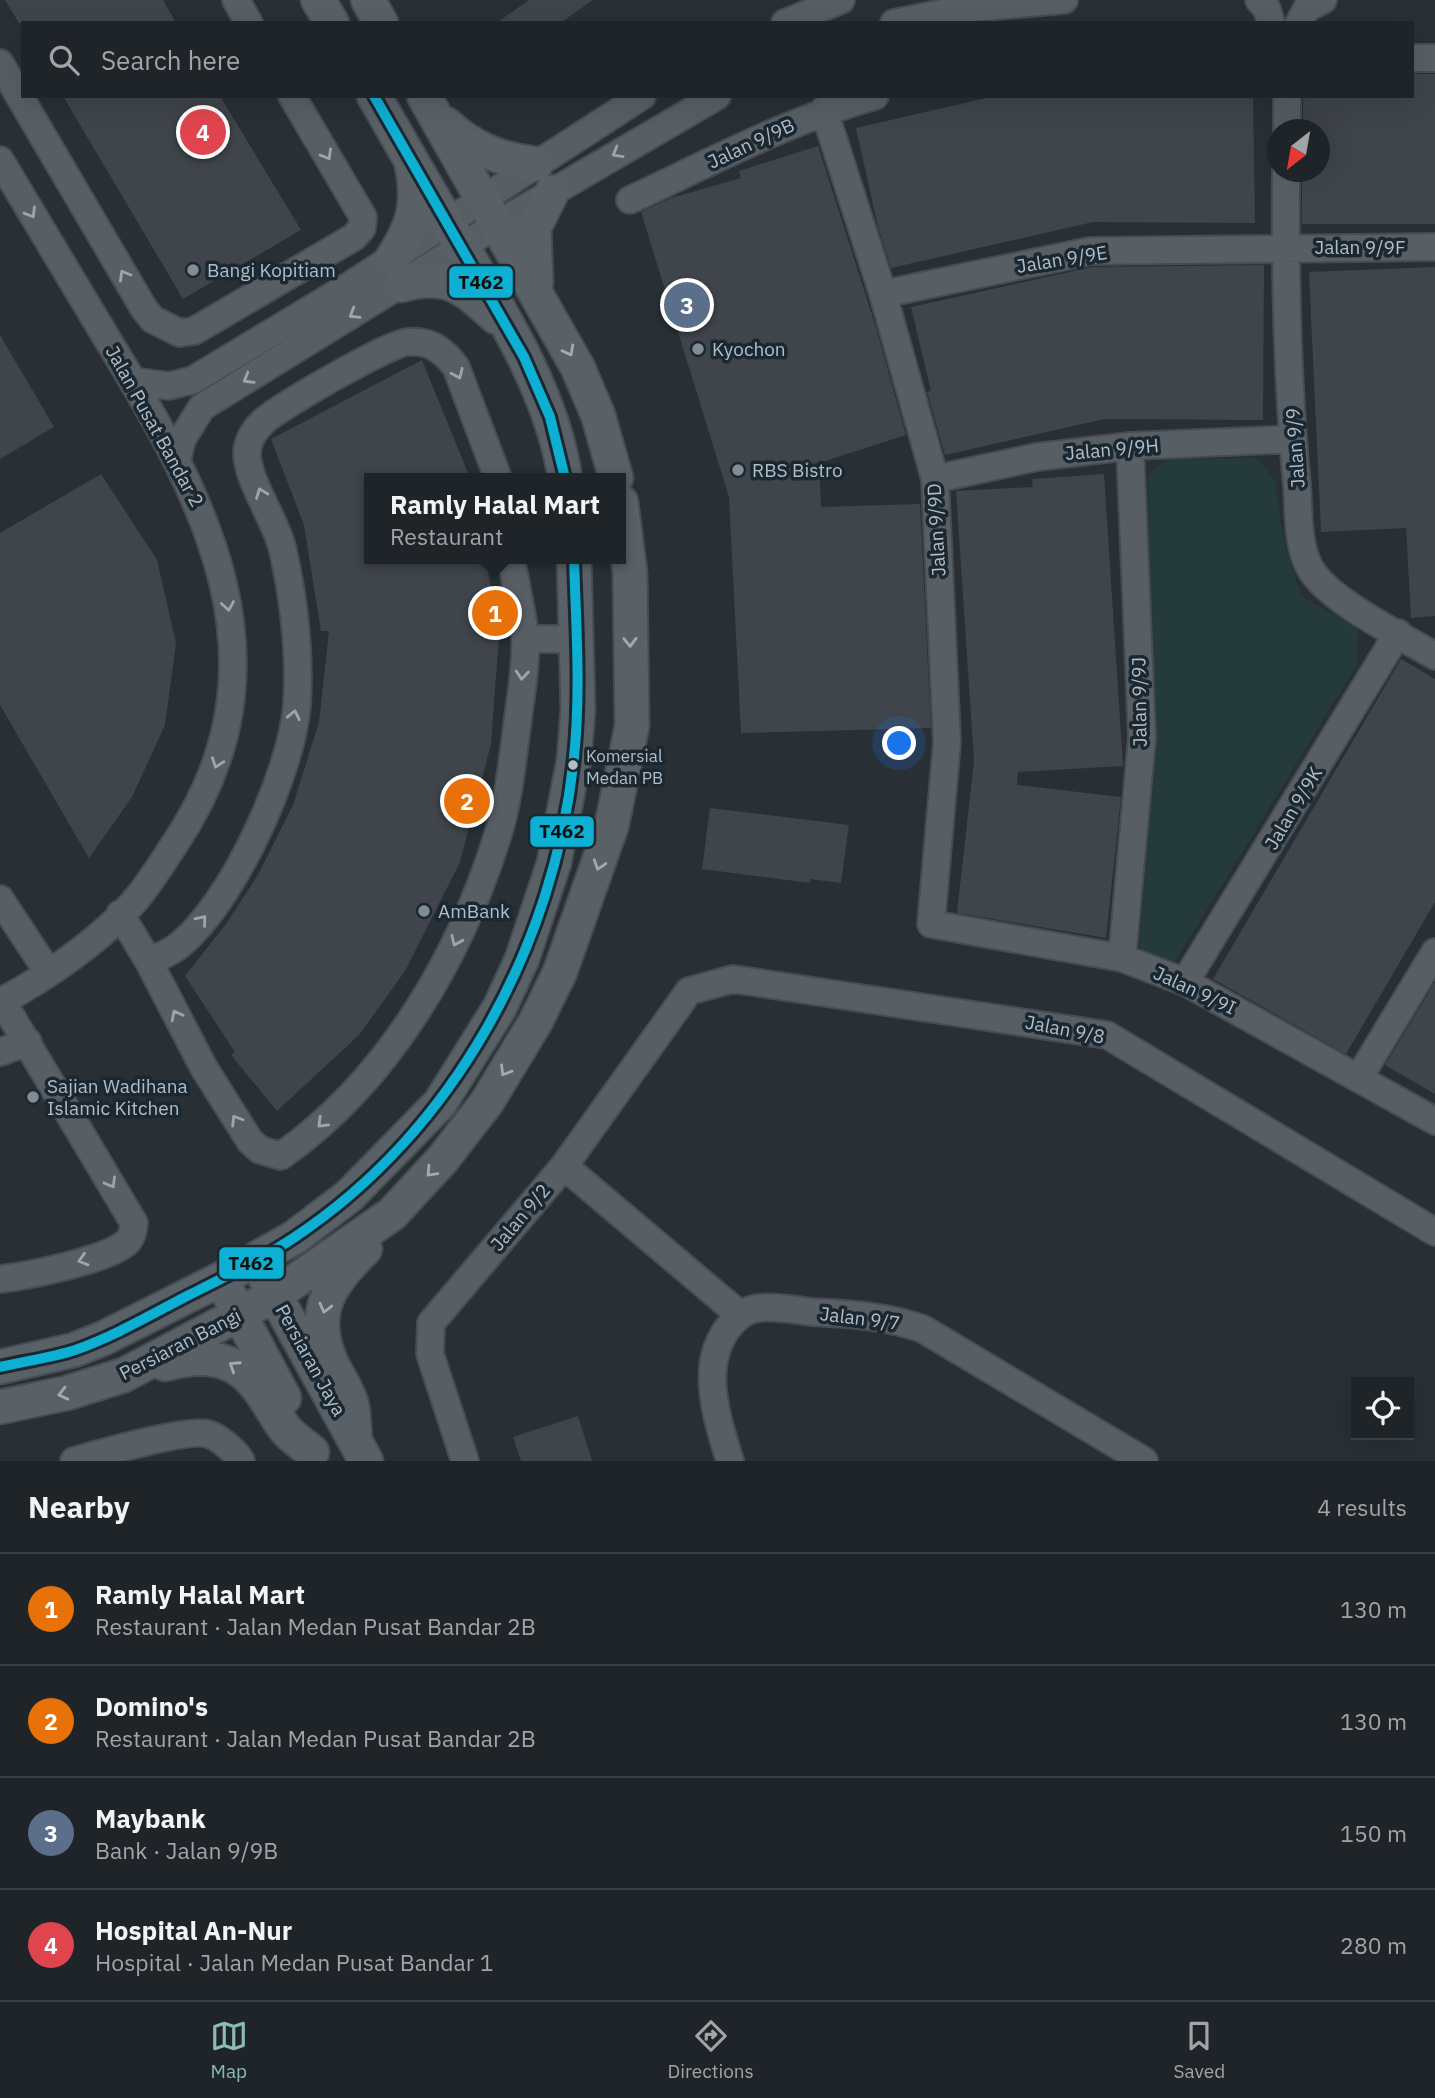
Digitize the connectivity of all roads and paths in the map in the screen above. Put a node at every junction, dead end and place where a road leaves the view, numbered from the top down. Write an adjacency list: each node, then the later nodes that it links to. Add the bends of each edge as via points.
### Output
1 (236, 0): 10 (street)
2 (318, 0): 11 (main road)
3 (368, 0): 12 (main road)
4 (841, 0): 13 (street)
5 (1064, 0): 14 (street, via 961,9)
6 (1259, 0): 15 (street)
7 (1276, 0): 16 (street)
8 (1297, 0): 17 (street)
9 (1323, 0): 18 (street, via 1307,8)
10 (249, 21)
11 (331, 21)
12 (380, 21)
13 (790, 21)
14 (904, 21)
15 (1270, 21)
16 (1277, 21)
17 (1298, 21)
18 (1299, 21)
19 (1414, 58): 20 (street)
20 (1435, 58)
21 (0, 63): 41 (street, one-way to 21, via 194,331 180,334 152,318)
22 (293, 98): 41 (street, one-way to 41, via 363,217 362,228)
23 (375, 98): 31 (main road)
24 (640, 98): 33 (street)
25 (714, 98): 33 (street, one-way to 33)
26 (868, 98): 29 (street, Jalan 9/9B)
27 (1287, 98): 30 (street)
28 (430, 106): 33 (main road, via 472,145); 36 (main road)
29 (824, 110): 35 (street, Jalan 9/9B); 43 (street, Jalan 9/9D)
30 (1287, 119)
31 (411, 159): 37 (main road); 40 (main road, via 415,207)
32 (0, 160): 47 (street, Jalan Pusat Bandar 2, one-way to 47)
33 (544, 178): 36 (street); 42 (main road, via 534,228)
34 (1286, 182): 38 (street, Jalan 9/9)
35 (630, 200)
36 (490, 210): 37 (street); 42 (main road)
37 (454, 233): 40 (street); 45 (main road)
38 (1286, 247): 39 (street, Jalan 9/9F); 43 (street, Jalan 9/9E, via 1090,251); 48 (street, Jalan 9/9)
39 (1435, 247)
40 (397, 272): 44 (street); 45 (main road, via 446,281 474,298); 46 (street, one-way to 46)
41 (273, 285): 44 (street)
42 (537, 290): 53 (main road, one-way to 53, via 598,415)
43 (883, 294): 54 (street, Jalan 9/9D)
44 (293, 320): 46 (street); 47 (street, via 192,380 169,386)
45 (513, 333): 52 (main road, via 541,398)
46 (306, 344): 50 (street, one-way to 50, via 202,407 182,439)
47 (133, 381): 50 (street, Jalan Pusat Bandar 2)
48 (1293, 439): 49 (street, Jalan 9/9H); 58 (street, Jalan 9/9, via 1302,543 1309,568 1325,589)
49 (1130, 446): 54 (street, Jalan 9/9H, via 1037,457); 66 (street, Jalan 9/9J, via 1142,738)
50 (177, 461): 63 (street, Jalan Pusat Bandar 2, one-way to 63, via 220,565 229,606 232,684 222,747 208,788 162,864)
51 (496, 473): 67 (street, one-way to 51, via 176,947 220,897 275,792 297,706 297,645 283,549 247,452 252,433 265,419 335,377 404,341 425,342 445,352 456,367)
52 (564, 473)
53 (615, 473)
54 (934, 479): 64 (street, Jalan 9/9D, via 947,742)
55 (626, 541): 77 (main road, one-way to 77, via 632,726 612,824 573,940 536,1021 487,1102)
56 (513, 564): 59 (street)
57 (574, 564): 60 (main road, Persiaran Bangi)
58 (1398, 633): 61 (street, Jalan 9/9); 69 (street, Jalan 9/9K)
59 (525, 639): 60 (street); 67 (street, one-way to 67, via 508,792 499,831 451,953 409,1024 344,1102 308,1137 281,1156 260,1150 250,1141 204,1068)
60 (579, 639): 79 (main road, Persiaran Bangi, via 578,709 566,810 539,914 500,1007 440,1103 349,1196)
61 (1435, 656)
62 (0, 899): 68 (street)
63 (120, 914): 67 (street); 68 (street, Jalan Pusat Bandar 2, via 91,942)
64 (931, 924): 66 (street, Jalan 9/9I)
65 (1435, 952): 74 (street)
66 (1122, 958): 69 (street, Jalan 9/9I)
67 (149, 962)
68 (48, 972): 71 (street, Jalan Pusat Bandar 2)
69 (1185, 982): 74 (street, Jalan 9/9I)
70 (689, 991): 76 (street, Jalan 9/2); 78 (street, Jalan 9/8, via 733,979 1107,1035)
71 (1, 1002): 72 (street)
72 (28, 1042): 73 (street); 80 (street, one-way to 80, via 134,1223 124,1245 81,1261)
73 (0, 1052)
74 (1360, 1076): 75 (street, Jalan 9/9I)
75 (1435, 1121)
76 (564, 1166): 84 (street); 92 (street, Jalan 9/2, via 431,1323 430,1354)
77 (392, 1214): 82 (main road, Persiaran Bangi); 88 (main road, one-way to 88, via 329,1291 321,1321 330,1361 352,1404)
78 (1435, 1231)
79 (256, 1260): 81 (main road, Persiaran Bangi); 82 (main road, Persiaran Jaya)
80 (0, 1279)
81 (221, 1279): 83 (main road, Persiaran Jaya); 85 (main road, Persiaran Bangi, via 74,1350)
82 (275, 1295): 83 (main road, Persiaran Bangi); 88 (main road, Persiaran Jaya)
83 (240, 1314): 86 (main road, Persiaran Bangi); 89 (main road, Persiaran Jaya)
84 (739, 1314): 93 (street, via 725,1331 712,1372 716,1416); 94 (street, Jalan 9/7, via 757,1308 869,1316 923,1329)
85 (0, 1367)
86 (124, 1375): 87 (main road, Persiaran Bangi, one-way to 87); 89 (main road, one-way to 86, via 287,1430 248,1376 225,1360 186,1358)
87 (0, 1407)
88 (360, 1450)
89 (314, 1456)
90 (74, 1461): 91 (street, via 171,1437 207,1433)
91 (241, 1461)
92 (465, 1461)
93 (730, 1461)
94 (1144, 1461)

